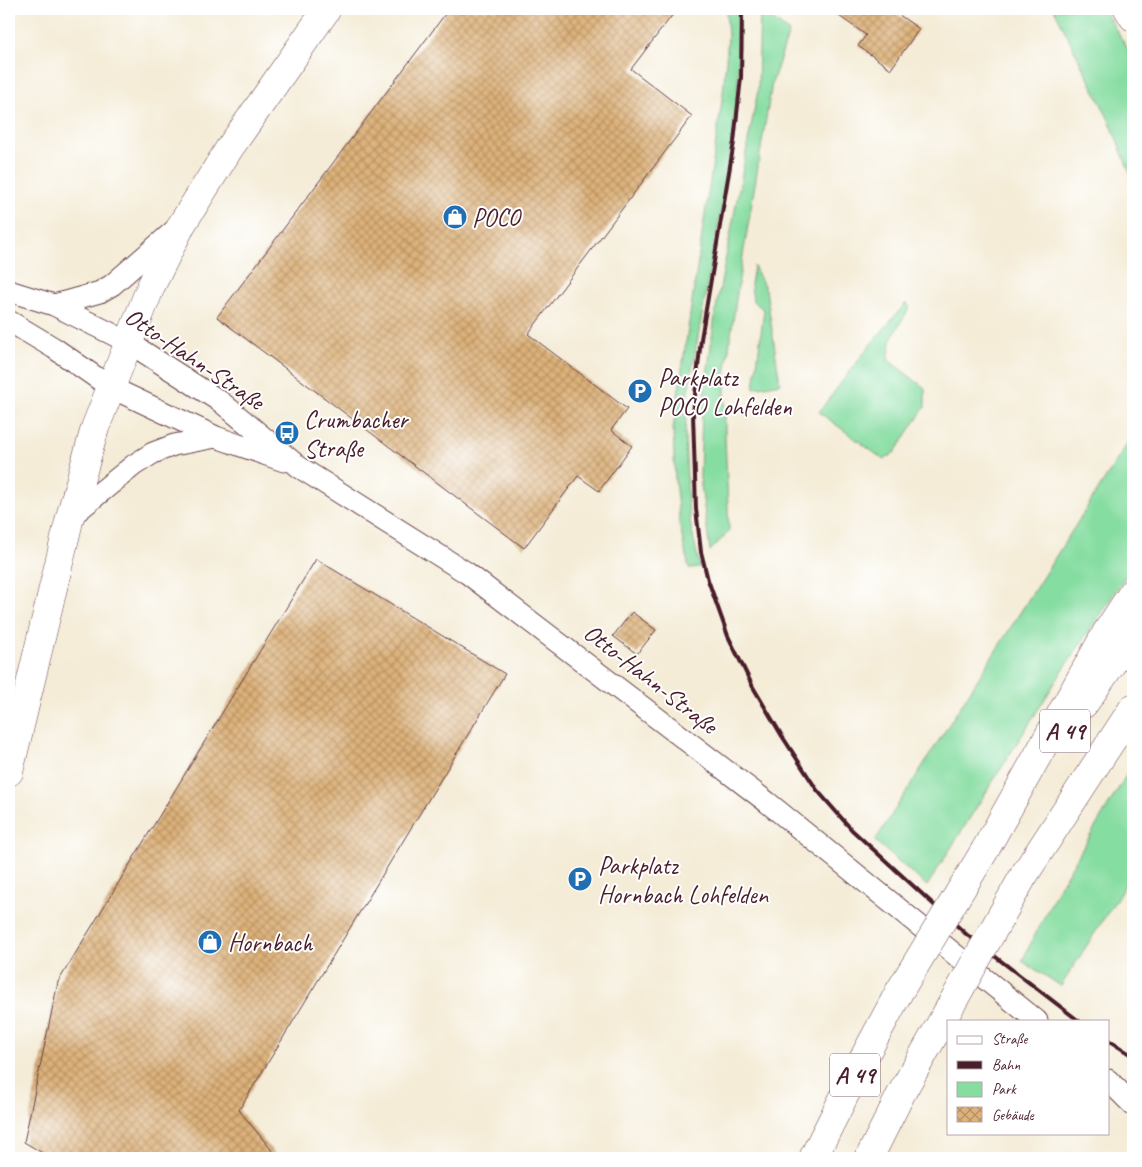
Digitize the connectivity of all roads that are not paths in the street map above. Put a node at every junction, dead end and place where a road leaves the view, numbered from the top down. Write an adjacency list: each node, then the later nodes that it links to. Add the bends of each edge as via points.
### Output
1 (327, 9): 4 (main road, via 229,149)
2 (1128, 9): 3 (main road)
3 (1133, 17)
4 (182, 224): 6 (street, Otto-Hahn-Straße, via 112,286); 8 (main road)
5 (9, 291): 6 (street, Otto-Hahn-Straße)
6 (54, 305): 8 (street, Otto-Hahn-Straße)
7 (9, 321): 9 (street, Otto-Hahn-Straße)
8 (128, 342): 9 (main road); 11 (street, Otto-Hahn-Straße, via 221,402)
9 (110, 387): 10 (street, Otto-Hahn-Straße); 12 (main road)
10 (216, 437): 11 (street, Otto-Hahn-Straße); 12 (street, via 174,445 153,453)
11 (299, 467): 18 (street, Otto-Hahn-Straße, via 467,573 507,602 767,802)
12 (70, 517): 16 (main road)
13 (1133, 592): 17 (main road, via 1106,633)
14 (1133, 634): 17 (main road, A 49)
15 (1133, 708): 22 (main road, A 49, bridge, via 1024,874 901,1094)
16 (9, 772)
17 (991, 840): 21 (main road, A 49, bridge, via 899,992)
18 (1036, 1020)
19 (1110, 1082): 20 (street)
20 (1133, 1106)
21 (813, 1158)
22 (869, 1158)

